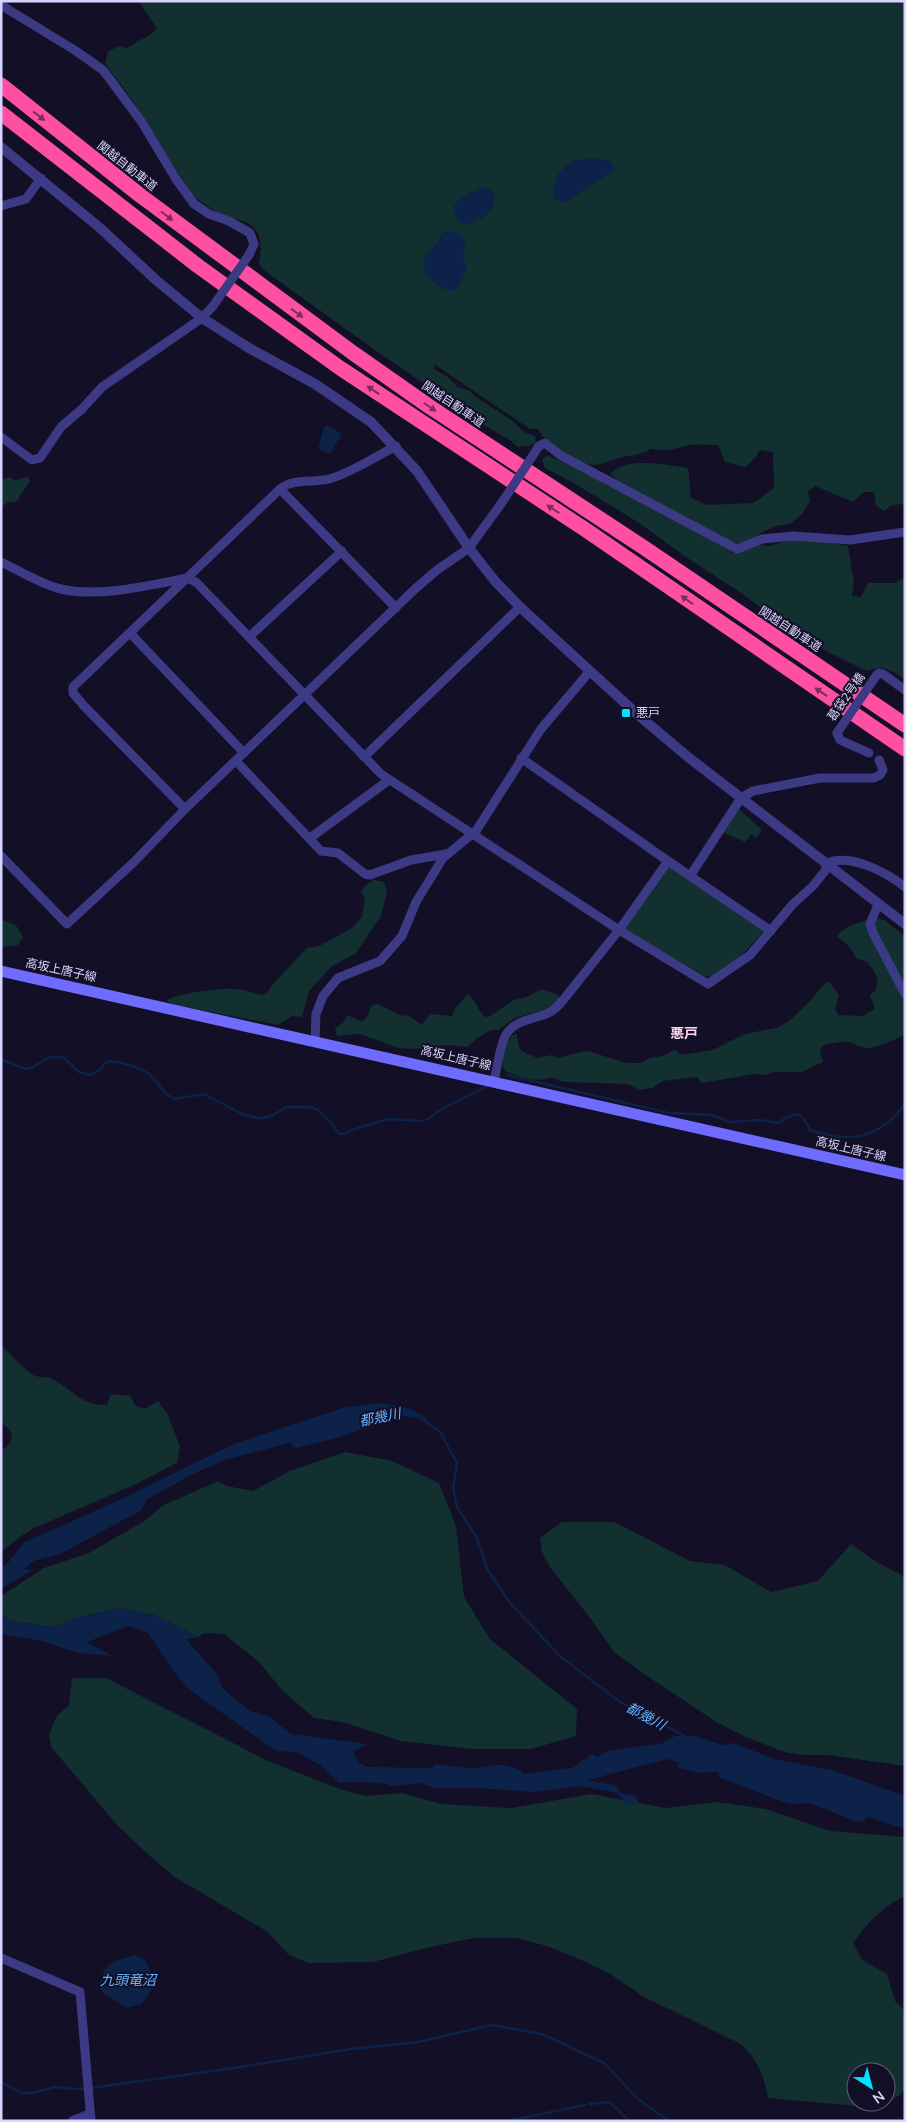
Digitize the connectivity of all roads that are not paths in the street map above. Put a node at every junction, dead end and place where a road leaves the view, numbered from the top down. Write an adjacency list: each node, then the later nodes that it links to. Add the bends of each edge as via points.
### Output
1 (2, 6): 7 (street, bridge, via 103,70 141,121 194,204 250,233 254,244 248,255)
2 (1, 84): 23 (highway, 関越自動車道, one-way to 23, via 148,202 345,347)
3 (1, 113): 24 (highway, one-way to 3, via 586,530 340,368 198,266)
4 (1, 147): 5 (street)
5 (41, 178): 6 (street, via 26,199); 7 (street)
6 (1, 206)
7 (202, 318): 8 (street, via 102,387 61,427 40,458 32,460); 9 (street, via 351,407)
8 (1, 437)
9 (396, 446): 10 (street, via 338,476 322,481 292,483); 12 (street, via 417,470)
10 (280, 489): 13 (street); 15 (street)
11 (905, 532): 12 (street, bridge, via 850,540 793,536 762,539 737,549 545,444 539,446)
12 (469, 548): 16 (street); 17 (street, via 437,570)
13 (342, 551): 17 (street); 19 (street)
14 (1, 562): 15 (street, via 60,589 78,591 126,589)
15 (188, 578): 18 (street); 19 (street)
16 (520, 607): 20 (street); 27 (street)
17 (396, 608): 22 (street)
18 (130, 633): 25 (street); 33 (street, via 74,687 73,693)
19 (249, 637): 22 (street)
20 (590, 671): 28 (street); 32 (street)
21 (905, 690): 26 (street, 葛袋2号橋, bridge, via 879,673 837,733 840,740)
22 (306, 695): 25 (street); 27 (street)
23 (905, 725)
24 (905, 749)
25 (244, 753): 30 (street)
26 (869, 753)
27 (364, 757): 31 (street)
28 (521, 758): 34 (street); 38 (street)
29 (879, 760): 32 (street, via 883,770 874,778 820,778 753,791)
30 (236, 761): 33 (street); 35 (street)
31 (389, 780): 34 (street); 35 (street)
32 (741, 798): 39 (street); 40 (street)
33 (185, 809): 37 (street, via 67,924)
34 (472, 835): 36 (street); 44 (street)
35 (310, 838): 36 (street, via 321,851 338,853 370,876 411,860)
36 (446, 854): 48 (street, via 416,902 402,936 389,952 374,965 338,978 323,996 316,1014)
37 (1, 856)
38 (668, 861): 40 (street); 44 (street)
39 (827, 865): 41 (street, via 833,860 848,860 879,870); 42 (street); 45 (street, via 813,886)
40 (690, 876): 45 (street)
41 (905, 887)
42 (878, 905): 43 (street); 47 (street, via 870,924)
43 (905, 924)
44 (619, 930): 45 (street, via 708,984 741,962); 49 (street, via 555,1009 516,1024 509,1030 504,1038)
45 (771, 931)
46 (1, 970): 48 (main road, 高坂上唐子線)
47 (905, 994)
48 (315, 1041): 49 (main road, 高坂上唐子線)
49 (494, 1081): 50 (main road, 高坂上唐子線)
50 (905, 1176)
51 (1, 1958): 52 (street, via 80,1992)
52 (90, 2118): 53 (street)
53 (73, 2121)

